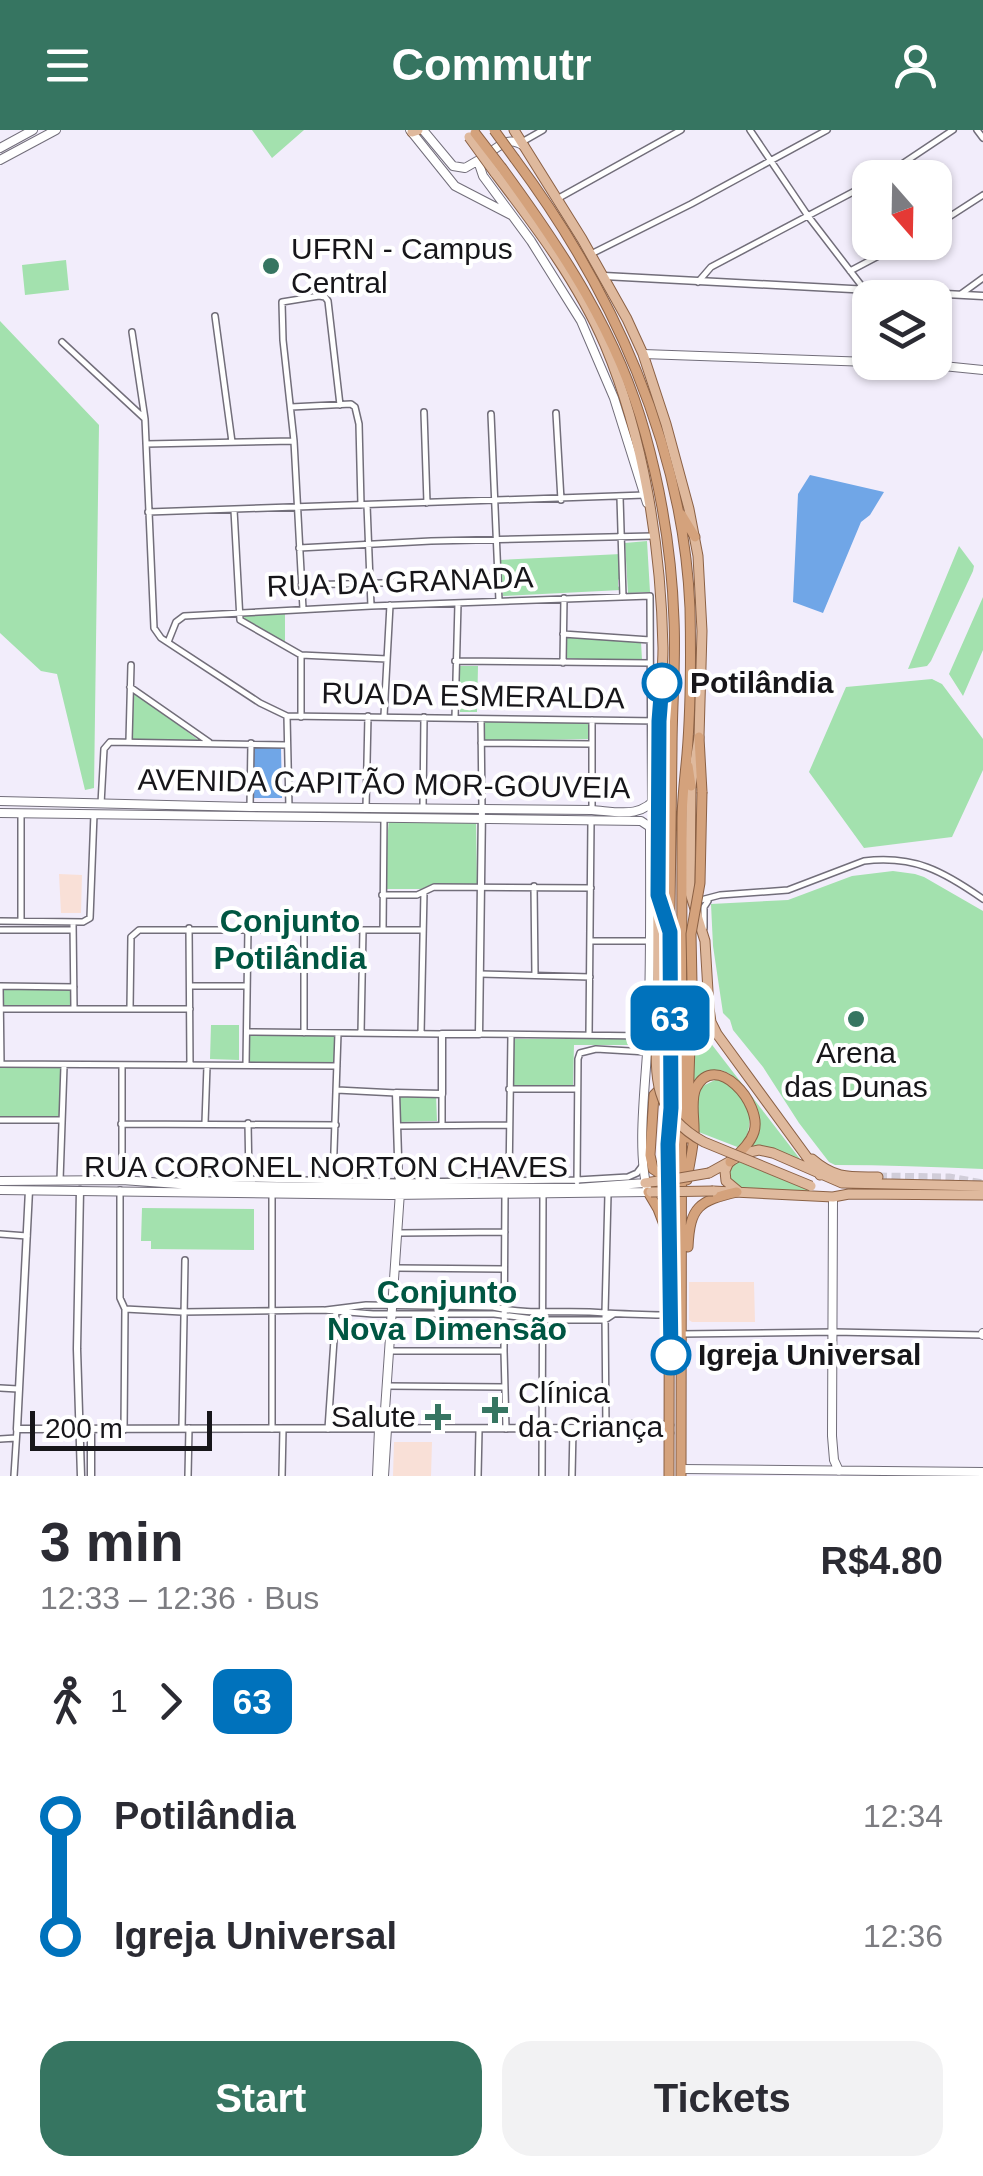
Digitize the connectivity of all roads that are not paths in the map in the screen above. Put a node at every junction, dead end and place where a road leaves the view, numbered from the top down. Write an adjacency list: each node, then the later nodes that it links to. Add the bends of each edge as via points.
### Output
1 (33, 130): 13 (main road)
2 (56, 130): 16 (main road)
3 (416, 130): 20 (main road, via 453,166); 28 (main road, via 455,186)
4 (494, 130): 63 (highway, bridge, via 563,229 616,322)
5 (514, 130): 15 (main road)
6 (543, 130): 15 (street)
7 (681, 130): 25 (street)
8 (750, 130): 18 (street)
9 (827, 130): 18 (street)
10 (953, 130): 21 (street)
11 (976, 130): 14 (street)
12 (470, 132): 22 (highway, bridge)
13 (20, 137): 16 (main road); 17 (main road)
14 (983, 138)
15 (523, 144): 20 (main road, via 508,141); 25 (main road)
16 (26, 146): 19 (main road)
17 (0, 148)
18 (771, 159): 27 (street); 29 (street)
19 (0, 160)
20 (479, 160): 28 (main road)
21 (907, 160)
22 (498, 171): 57 (main road, via 566,272 604,344 636,435); 147 (highway, via 552,237 603,324 625,371 652,462 674,608)
23 (852, 193): 27 (street)
24 (983, 195): 26 (street)
25 (557, 199): 29 (main road)
26 (952, 215)
27 (808, 216): 31 (street); 35 (street, via 711,266)
28 (514, 217): 57 (main road, via 593,346)
29 (591, 254): 32 (main road)
30 (870, 260): 31 (street)
31 (850, 271): 34 (street)
32 (604, 276): 35 (street); 43 (main road)
33 (983, 278): 38 (street)
34 (857, 280)
35 (698, 282): 36 (street)
36 (852, 294)
37 (952, 294): 38 (street)
38 (960, 294): 39 (street)
39 (983, 296)
40 (216, 316): 54 (street)
41 (132, 332): 52 (street)
42 (62, 342): 52 (street)
43 (642, 354): 44 (main road); 68 (main road)
44 (852, 361)
45 (952, 367): 46 (main road)
46 (983, 370)
47 (340, 405): 48 (street); 48 (street, via 330,306 319,296 282,302); 61 (street, via 353,404 358,413)
48 (290, 407): 53 (street)
49 (424, 412): 60 (street)
50 (556, 413): 58 (street)
51 (491, 414): 59 (street)
52 (145, 419): 55 (street)
53 (294, 441): 54 (street); 62 (street)
54 (232, 443): 55 (street)
55 (146, 444): 65 (street)
56 (620, 497): 57 (street); 58 (street); 66 (street)
57 (646, 499): 67 (main road)
58 (561, 500): 59 (street)
59 (495, 501): 60 (street); 69 (street)
60 (427, 503): 61 (street)
61 (364, 505): 62 (street); 70 (street)
62 (296, 508): 64 (street); 71 (street)
63 (677, 508): 68 (highway); 109 (highway, via 690,610)
64 (234, 510): 65 (street); 82 (street)
65 (148, 512): 85 (street, via 154,628)
66 (622, 536): 67 (street); 69 (street); 75 (street)
67 (653, 536): 101 (main road, via 663,650)
68 (695, 537): 102 (main road, via 702,608)
69 (496, 540): 70 (street); 72 (street)
70 (369, 544): 71 (street); 73 (street)
71 (299, 548): 74 (street)
72 (498, 577): 73 (street); 77 (street)
73 (370, 583): 74 (street); 79 (street)
74 (302, 585): 81 (street)
75 (623, 596): 76 (street, RUA DA GRANADA); 84 (street, RUA DA GRANADA, via 650,596)
76 (564, 598): 77 (street, RUA DA GRANADA); 83 (street)
77 (499, 600): 78 (street, RUA DA GRANADA)
78 (458, 603): 80 (street, RUA DA GRANADA); 88 (street)
79 (372, 606): 80 (street, RUA DA GRANADA); 81 (street, RUA DA GRANADA)
80 (390, 606): 87 (street)
81 (303, 609): 82 (street, RUA DA GRANADA)
82 (240, 612): 85 (street, RUA DA GRANADA, via 181,617); 86 (street, via 240,620)
83 (563, 634): 84 (street); 89 (street)
84 (650, 640): 90 (street)
85 (168, 642): 93 (street)
86 (302, 655): 87 (street); 96 (street)
87 (387, 659): 95 (street)
88 (455, 661): 89 (street); 98 (street)
89 (563, 662): 90 (street)
90 (650, 663): 101 (street)
91 (131, 665): 92 (street)
92 (130, 687): 103 (street); 104 (street)
93 (287, 716): 96 (street, RUA DA ESMERALDA); 108 (street)
94 (368, 716): 95 (street, RUA DA ESMERALDA); 96 (street, RUA DA ESMERALDA); 116 (street)
95 (384, 716): 97 (street, RUA DA ESMERALDA)
96 (301, 717)
97 (424, 717): 98 (street, RUA DA ESMERALDA); 117 (street)
98 (455, 718): 99 (street, RUA DA ESMERALDA)
99 (481, 719): 100 (street, RUA DA ESMERALDA); 106 (street)
100 (592, 720): 101 (street, RUA DA ESMERALDA); 107 (street)
101 (654, 720): 111 (main road); 113 (street)
102 (699, 737): 110 (main road); 215 (highway, bridge, via 700,883 691,934)
103 (129, 741): 104 (street); 119 (street, via 106,744)
104 (210, 742): 105 (street)
105 (251, 743): 108 (street); 114 (street)
106 (481, 743): 107 (street); 123 (street)
107 (592, 744): 118 (street)
108 (287, 745): 115 (street)
109 (687, 753): 110 (highway); 215 (highway)
110 (691, 786): 129 (main road)
111 (659, 796): 113 (main road, AVENIDA CAPITÃO MOR-GOUVEIA); 132 (main road)
112 (0, 801): 119 (main road)
113 (651, 806): 118 (main road, AVENIDA CAPITÃO MOR-GOUVEIA)
114 (250, 807): 115 (main road, AVENIDA CAPITÃO MOR-GOUVEIA); 120 (main road, AVENIDA CAPITÃO MOR-GOUVEIA)
115 (289, 808): 116 (main road, AVENIDA CAPITÃO MOR-GOUVEIA)
116 (366, 808): 117 (main road, AVENIDA CAPITÃO MOR-GOUVEIA)
117 (423, 808): 123 (main road, AVENIDA CAPITÃO MOR-GOUVEIA)
118 (592, 810): 123 (main road, AVENIDA CAPITÃO MOR-GOUVEIA)
119 (97, 811): 120 (main road, AVENIDA CAPITÃO MOR-GOUVEIA); 122 (main road, AVENIDA CAPITÃO MOR-GOUVEIA); 138 (street, via 91,914)
120 (212, 811): 124 (main road)
121 (0, 813): 122 (main road, AVENIDA CAPITÃO MOR-GOUVEIA)
122 (20, 813): 137 (street)
123 (482, 813): 124 (main road); 125 (main road); 126 (street)
124 (384, 818): 131 (street)
125 (591, 821): 128 (street); 150 (main road, via 648,823)
126 (479, 886): 127 (street); 130 (street); 151 (street)
127 (534, 886): 128 (street); 152 (street)
128 (591, 888): 148 (street)
129 (690, 888): 133 (street); 135 (main road)
130 (424, 890): 131 (street); 146 (street)
131 (382, 894): 145 (street)
132 (658, 895): 147 (highway); 150 (main road)
133 (718, 896): 134 (street, via 788,890 864,861 903,860 930,866); 135 (street); 149 (street, via 704,904)
134 (983, 899)
135 (691, 902): 149 (main road)
136 (0, 920): 137 (street)
137 (22, 921): 138 (street)
138 (73, 922): 143 (street)
139 (190, 928): 140 (street); 155 (street); 158 (street, via 144,929 130,937)
140 (248, 928): 141 (street); 156 (street)
141 (304, 929): 144 (street); 163 (street)
142 (0, 930): 143 (street)
143 (73, 930): 157 (street)
144 (362, 930): 145 (street); 165 (street)
145 (382, 930): 146 (street)
146 (422, 930): 166 (street)
147 (670, 932): 185 (highway)
148 (590, 941): 150 (street); 153 (street)
149 (705, 941): 195 (main road, via 714,1028)
150 (653, 944): 171 (main road); 222 (main road, bridge, via 657,1082 674,1121 704,1142 811,1186)
151 (480, 974): 152 (street); 168 (street)
152 (535, 975): 153 (street)
153 (590, 977): 170 (street)
154 (0, 986): 157 (street); 160 (street)
155 (190, 986): 156 (street); 159 (street)
156 (248, 986): 162 (street)
157 (74, 987): 161 (street)
158 (130, 1008): 159 (street); 161 (street)
159 (190, 1008): 176 (street)
160 (0, 1009): 161 (street); 173 (street)
161 (74, 1010)
162 (248, 1032): 163 (street); 174 (street)
163 (304, 1033): 164 (street)
164 (338, 1033): 165 (street); 178 (street)
165 (361, 1034): 166 (street)
166 (421, 1034): 167 (street)
167 (442, 1034): 168 (street); 184 (street)
168 (479, 1034): 169 (street)
169 (511, 1035): 170 (street); 180 (street)
170 (589, 1036): 171 (street)
171 (648, 1036): 172 (main road)
172 (648, 1052): 181 (street, via 580,1054); 197 (main road)
173 (0, 1064): 175 (street)
174 (246, 1065): 177 (street); 178 (street)
175 (64, 1066): 179 (street); 187 (street)
176 (190, 1066): 177 (street); 179 (street)
177 (207, 1066): 188 (street)
178 (337, 1066): 182 (street)
179 (122, 1067): 190 (street)
180 (509, 1089): 181 (street); 194 (street)
181 (578, 1089): 207 (street)
182 (337, 1090): 183 (street); 191 (street)
183 (396, 1093): 184 (street); 192 (street)
184 (442, 1094): 193 (street)
185 (671, 1108): 201 (highway, via 662,1091 654,1094 651,1164); 239 (highway)
186 (0, 1120): 187 (street)
187 (63, 1120): 202 (street)
188 (205, 1123): 189 (street); 190 (street)
189 (248, 1123): 191 (street); 200 (street)
190 (121, 1124): 209 (street)
191 (336, 1125): 206 (street)
192 (396, 1126): 193 (street); 210 (street)
193 (442, 1126): 194 (street)
194 (509, 1126): 204 (street)
195 (803, 1150): 198 (main road); 199 (main road, via 827,1172)
196 (730, 1162): 198 (main road, RUA CORONEL NORTON CHAVES, via 766,1150); 201 (main road, RUA CORONEL NORTON CHAVES, bridge, via 709,1173); 216 (main road, via 726,1181); 224 (highway, via 748,1144 754,1115 731,1080 712,1076 696,1088)
197 (644, 1164): 207 (street, RUA CORONEL NORTON CHAVES, via 624,1178); 211 (main road)
198 (820, 1175): 218 (main road, RUA CORONEL NORTON CHAVES, via 848,1184)
199 (878, 1177)
200 (249, 1179): 205 (street, RUA CORONEL NORTON CHAVES); 206 (street, RUA CORONEL NORTON CHAVES)
201 (668, 1179): 211 (main road, RUA CORONEL NORTON CHAVES)
202 (60, 1180): 203 (main road, RUA CORONEL NORTON CHAVES); 208 (main road, RUA CORONEL NORTON CHAVES)
203 (0, 1181)
204 (509, 1181): 207 (street, RUA CORONEL NORTON CHAVES); 210 (street, RUA CORONEL NORTON CHAVES)
205 (166, 1182): 206 (main road, RUA CORONEL NORTON CHAVES); 209 (main road, RUA CORONEL NORTON CHAVES)
206 (333, 1184): 210 (main road, RUA CORONEL NORTON CHAVES)
207 (577, 1184): 210 (main road, RUA CORONEL NORTON CHAVES); 211 (main road, RUA CORONEL NORTON CHAVES)
208 (94, 1185): 209 (main road, RUA CORONEL NORTON CHAVES); 214 (main road, RUA CORONEL NORTON CHAVES)
209 (121, 1185): 217 (main road, RUA CORONEL NORTON CHAVES); 232 (street, via 120,1298)
210 (399, 1188): 217 (main road, RUA CORONEL NORTON CHAVES); 219 (main road, RUA CORONEL NORTON CHAVES); 226 (main road)
211 (648, 1189): 216 (main road, bridge); 221 (main road, RUA CORONEL NORTON CHAVES); 239 (highway, via 665,1223 668,1308)
212 (0, 1190): 213 (main road, RUA CORONEL NORTON CHAVES)
213 (29, 1190): 214 (main road, RUA CORONEL NORTON CHAVES); 228 (street)
214 (80, 1190): 260 (street)
215 (683, 1190): 224 (highway)
216 (739, 1192): 223 (main road); 239 (highway, via 696,1210 686,1309)
217 (272, 1193): 236 (street)
218 (982, 1193): 222 (main road)
219 (505, 1194): 220 (main road, RUA CORONEL NORTON CHAVES); 225 (street)
220 (544, 1194): 221 (main road, RUA CORONEL NORTON CHAVES); 240 (street)
221 (608, 1194): 238 (street)
222 (849, 1194): 223 (main road)
223 (833, 1197): 241 (main road)
224 (682, 1202): 239 (highway)
225 (504, 1232): 226 (street); 231 (street)
226 (399, 1233): 230 (main road)
227 (0, 1234): 228 (street)
228 (27, 1236): 249 (street)
229 (184, 1260): 235 (street)
230 (396, 1268): 231 (street); 234 (main road)
231 (505, 1268): 237 (street)
232 (126, 1309): 235 (street); 262 (street)
233 (336, 1310): 234 (street); 236 (street); 251 (street)
234 (393, 1310): 237 (street, via 493,1307); 244 (main road)
235 (182, 1312): 236 (street); 250 (street)
236 (272, 1312): 253 (street)
237 (504, 1313): 240 (street); 245 (street)
238 (605, 1316): 239 (street); 240 (street); 252 (street)
239 (675, 1316): 242 (highway); 259 (highway)
240 (542, 1317): 257 (street)
241 (834, 1332): 242 (street); 243 (street); 268 (main road)
242 (681, 1334): 266 (highway)
243 (983, 1334)
244 (390, 1351): 245 (street); 246 (main road)
245 (504, 1351): 247 (street)
246 (387, 1386): 247 (street); 255 (main road)
247 (504, 1387): 256 (street)
248 (0, 1388): 249 (street)
249 (18, 1389): 264 (street)
250 (186, 1428): 253 (street); 262 (street); 273 (street)
251 (328, 1428): 254 (street); 255 (street)
252 (606, 1428): 258 (street); 259 (street)
253 (272, 1429): 254 (street)
254 (283, 1429): 274 (street)
255 (383, 1429): 263 (street); 275 (main road); 276 (main road)
256 (506, 1429): 257 (street); 263 (street)
257 (542, 1429): 258 (street); 278 (street)
258 (572, 1429): 279 (street)
259 (670, 1429): 280 (highway)
260 (80, 1430): 261 (street); 264 (street); 271 (street)
261 (91, 1430): 262 (street); 272 (street)
262 (124, 1430)
263 (479, 1430): 277 (street)
264 (16, 1433): 265 (street); 270 (street)
265 (0, 1439)
266 (681, 1472): 268 (main road)
267 (983, 1472): 269 (main road)
268 (838, 1473): 269 (main road)
269 (933, 1474)
270 (14, 1476)
271 (81, 1476)
272 (90, 1476)
273 (188, 1476)
274 (282, 1476)
275 (377, 1476)
276 (384, 1476)
277 (478, 1476)
278 (542, 1476)
279 (572, 1476)
280 (669, 1476)

